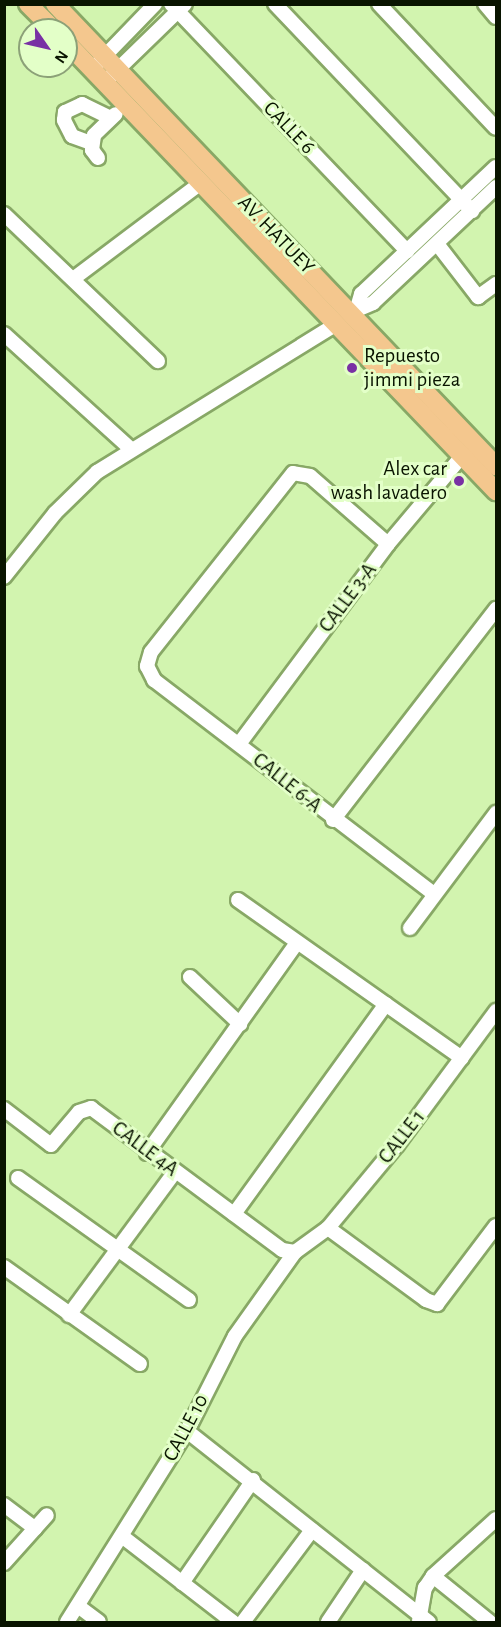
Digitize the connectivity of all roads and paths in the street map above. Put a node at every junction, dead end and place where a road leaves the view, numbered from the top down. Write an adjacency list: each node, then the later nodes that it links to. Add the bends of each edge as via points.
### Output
1 (28, 4): 9 (main road)
2 (55, 4): 11 (main road, AV. HATUEY)
3 (155, 4): 11 (street)
4 (276, 4): 20 (street)
5 (379, 4): 14 (street)
6 (485, 4): 8 (street)
7 (178, 7): 11 (street); 24 (street, CALLE 6)
8 (496, 17)
9 (42, 18)
10 (78, 50): 11 (main road, AV. HATUEY)
11 (105, 69): 12 (main road, AV. HATUEY); 27 (main road, AV. HATUEY)
12 (127, 105): 13 (street); 18 (main road, AV. HATUEY)
13 (111, 118): 15 (street); 15 (street, via 82,104 65,112 64,120 72,136)
14 (496, 128)
15 (92, 143): 16 (street)
16 (98, 158)
17 (496, 167): 20 (street)
18 (201, 183): 25 (street); 27 (main road, AV. HATUEY)
19 (496, 187): 21 (street)
20 (462, 200): 21 (street); 24 (street)
21 (472, 211): 23 (street)
22 (4, 214): 25 (street)
23 (438, 245): 26 (street, via 478,297); 27 (street, via 373,303)
24 (407, 251): 27 (street, via 361,294)
25 (73, 279): 29 (street)
26 (496, 284)
27 (348, 315): 30 (street); 31 (main road, AV. HATUEY); 32 (main road, AV. HATUEY)
28 (4, 334): 30 (street)
29 (158, 361)
30 (131, 450): 35 (street, via 75,490)
31 (463, 455): 33 (main road, AV. HATUEY); 34 (street, CALLE 3-A)
32 (496, 466)
33 (496, 491)
34 (388, 544): 37 (street, CALLE 3-A); 37 (street, CALLE 6-A, via 310,476 298,471 288,478 151,652 147,666 154,680)
35 (4, 577)
36 (496, 609): 39 (street)
37 (239, 744): 39 (street, CALLE 6-A)
38 (496, 813): 40 (street)
39 (333, 820): 40 (street, CALLE 6-A)
40 (434, 894): 42 (street)
41 (238, 900): 43 (street)
42 (410, 928)
43 (297, 944): 45 (street); 47 (street)
44 (190, 977): 47 (street)
45 (386, 1004): 48 (street); 53 (street)
46 (496, 1014): 48 (street, CALLE 1)
47 (240, 1024): 50 (street)
48 (462, 1058): 55 (street, CALLE 1)
49 (4, 1110): 50 (street, CALLE 4A, via 51,1145 79,1112 90,1108)
50 (147, 1153): 51 (street, CALLE 4A)
51 (175, 1172): 53 (street, CALLE 4A); 56 (street)
52 (18, 1178): 56 (street)
53 (234, 1214): 57 (street, CALLE 4A, via 282,1250)
54 (496, 1226): 55 (street, via 437,1304 426,1300)
55 (328, 1228): 57 (street, CALLE 1)
56 (116, 1248): 59 (street); 60 (street)
57 (295, 1252): 62 (street, CALLE 10, via 235,1336)
58 (4, 1267): 60 (street)
59 (189, 1300)
60 (69, 1315): 61 (street)
61 (140, 1364)
62 (187, 1431): 63 (street); 69 (street, CALLE 10)
63 (253, 1480): 68 (street); 73 (street)
64 (4, 1505): 67 (street)
65 (47, 1515): 67 (street)
66 (496, 1520): 72 (street)
67 (35, 1528): 70 (street)
68 (312, 1530): 71 (street); 80 (street)
69 (123, 1537): 73 (street); 74 (street, CALLE 10)
70 (4, 1563)
71 (363, 1570): 76 (street); 81 (street)
72 (433, 1576): 75 (street); 76 (street, via 425,1588)
73 (182, 1583): 79 (street)
74 (78, 1606): 77 (street, CALLE 10); 78 (street)
75 (491, 1617)
76 (423, 1620)
77 (66, 1623)
78 (99, 1623)
79 (233, 1623)
80 (243, 1623)
81 (328, 1623)

